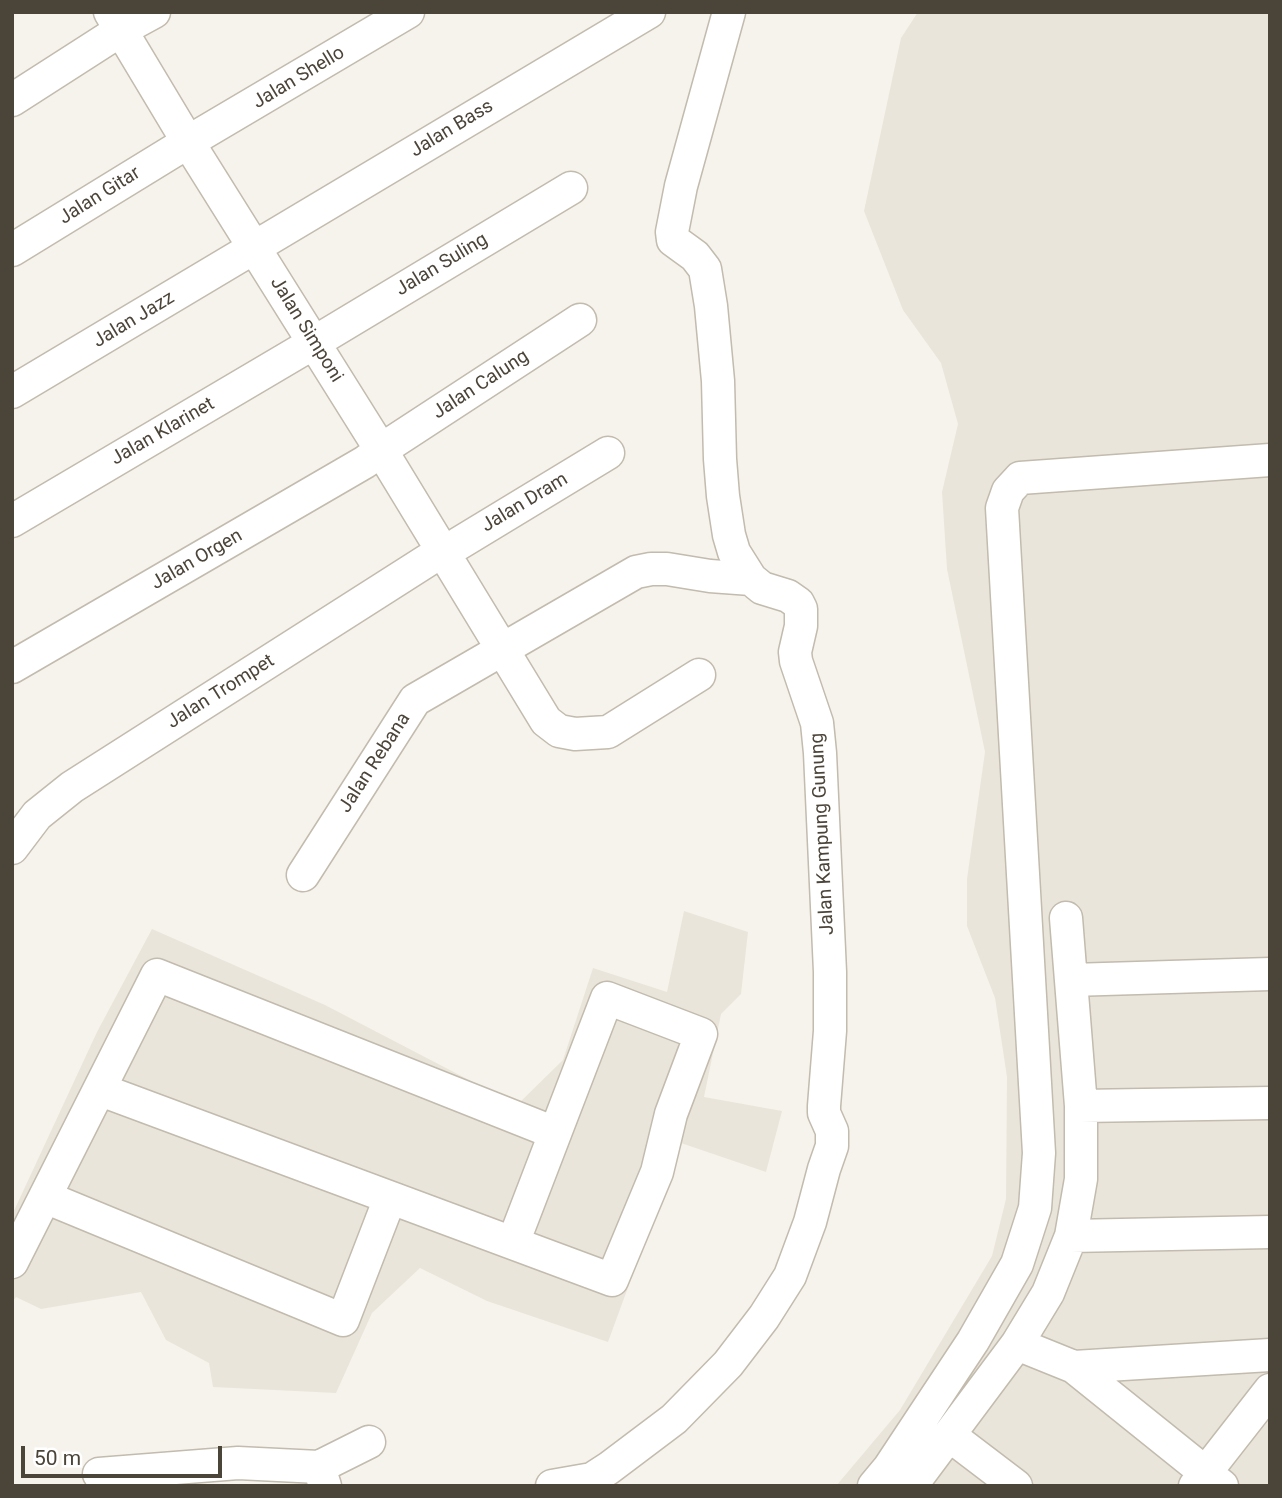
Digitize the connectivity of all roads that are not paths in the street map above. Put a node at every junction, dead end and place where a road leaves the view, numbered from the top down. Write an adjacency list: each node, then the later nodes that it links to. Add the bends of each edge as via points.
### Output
1 (154, 12): 5 (street)
2 (408, 12): 7 (street, Jalan Shello)
3 (649, 12): 9 (street, Jalan Bass)
4 (719, 19): 19 (street, via 672,232 673,240 705,269 729,535)
5 (115, 21): 6 (street); 7 (street, Jalan Simponi)
6 (12, 100)
7 (188, 142): 9 (street, Jalan Simponi); 10 (street, Jalan Gitar)
8 (570, 188): 12 (street, Jalan Suling)
9 (255, 247): 12 (street, Jalan Simponi); 13 (street, Jalan Jazz)
10 (12, 250)
11 (580, 320): 14 (street, Jalan Calung)
12 (314, 343): 14 (street, Jalan Simponi); 17 (street, Jalan Klarinet)
13 (12, 392)
14 (381, 450): 18 (street, Jalan Simponi); 21 (street, Jalan Orgen)
15 (608, 453): 18 (street, Jalan Dram)
16 (1270, 460): 49 (street, via 1020,478 1008,491 1002,508 1039,1153 1035,1208 1017,1264 973,1341)
17 (12, 521)
18 (442, 552): 20 (street, Jalan Simponi); 23 (street, Jalan Trompet, via 72,787 37,815)
19 (751, 579): 20 (street, Jalan Rebana, via 667,569 636,572); 46 (street, Jalan Kampung Gunung, via 762,588 788,596 801,609 796,662 817,723 821,765 830,972 824,1113 832,1131 832,1146 790,1276 764,1317 728,1364)
20 (502, 649): 22 (street, Jalan Simponi, via 546,721 559,731 575,734 607,732); 24 (street, Jalan Rebana, via 415,700)
21 (12, 667)
22 (699, 675)
23 (12, 848)
24 (303, 875)
25 (1066, 918): 27 (street)
26 (1270, 974): 27 (street)
27 (1071, 980): 30 (street)
28 (101, 1090): 31 (street, via 157,975); 32 (street); 33 (street)
29 (1270, 1103): 30 (street)
30 (1081, 1106): 35 (street, via 1081,1179)
31 (555, 1133): 36 (street); 36 (street, via 607,998 701,1034 671,1114 657,1172 612,1280)
32 (46, 1197): 33 (street, via 343,1320); 37 (street)
33 (390, 1198): 36 (street)
34 (1270, 1232): 35 (street)
35 (1071, 1236): 38 (street, via 1048,1293)
36 (513, 1243)
37 (12, 1262)
38 (1017, 1345): 40 (street); 42 (street)
39 (1270, 1355): 40 (street)
40 (1074, 1367): 47 (street)
41 (1270, 1390): 47 (street)
42 (949, 1435): 50 (street); 51 (street)
43 (369, 1442): 45 (street)
44 (99, 1474): 45 (street, via 238,1463)
45 (322, 1476)
46 (610, 1477): 48 (street, Jalan Kampung Gunung)
47 (1207, 1481)
48 (552, 1486)
49 (874, 1486)
50 (911, 1486)
51 (1016, 1486)

